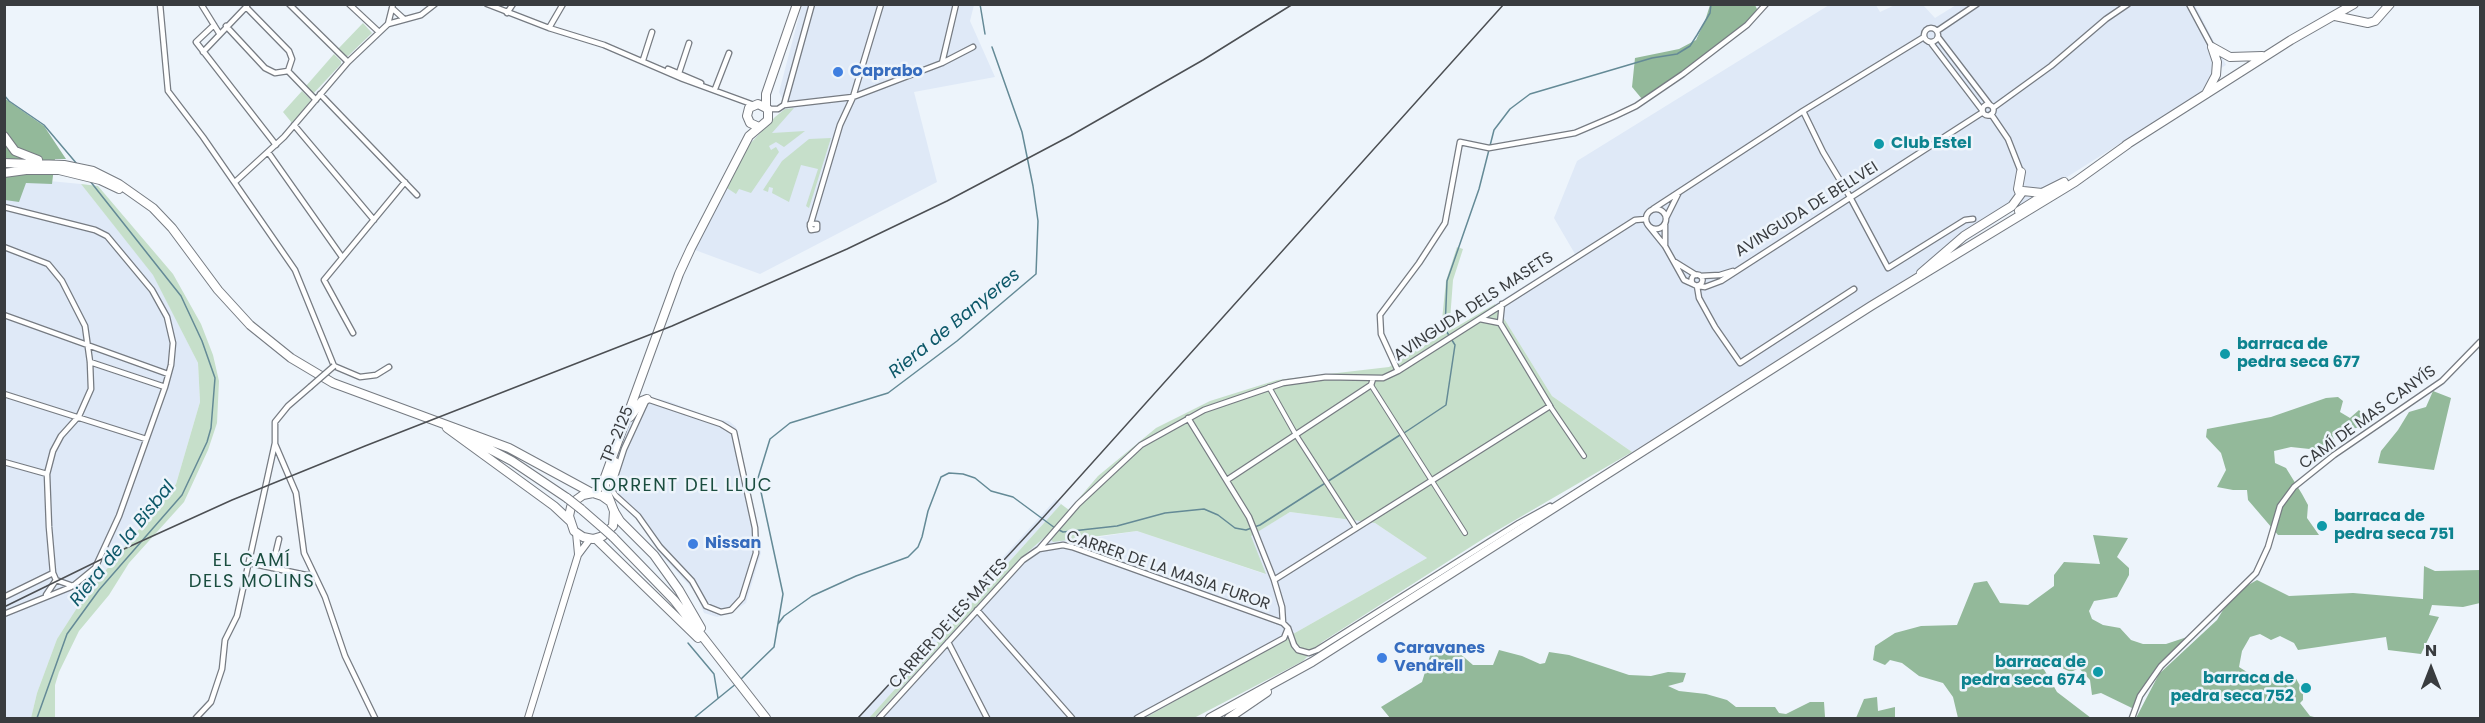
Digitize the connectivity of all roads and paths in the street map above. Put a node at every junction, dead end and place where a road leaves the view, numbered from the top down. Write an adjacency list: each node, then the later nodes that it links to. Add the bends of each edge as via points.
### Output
1 (160, 4): 75 (street, via 168,91)
2 (201, 4): 28 (street)
3 (289, 4): 46 (street)
4 (349, 4): 32 (street)
5 (435, 4): 25 (street, via 421,15)
6 (487, 4): 22 (street)
7 (513, 4): 22 (street)
8 (563, 4): 30 (street)
9 (797, 4): 59 (main road, TP-2125)
10 (812, 4): 57 (street)
11 (882, 4): 55 (street)
12 (956, 4): 47 (street)
13 (1767, 4): 118 (street, via 1747,25 1683,74 1615,116 1575,133 1489,148 1460,142 1445,223 1380,315 1381,334)
14 (1977, 4): 31 (street)
15 (2128, 4): 58 (street, via 2051,66)
16 (2189, 4): 40 (street)
17 (2354, 4): 24 (main road); 26 (main road)
18 (2379, 4): 23 (main road)
19 (2390, 4): 23 (main road)
20 (248, 6): 29 (street); 49 (street, via 289,51 292,59)
21 (393, 6): 25 (street); 27 (street)
22 (507, 13): 30 (street)
23 (2380, 15): 26 (main road, via 2368,24)
24 (2333, 16): 26 (main road); 43 (main road)
25 (404, 19): 27 (street)
26 (2358, 20)
27 (387, 24): 32 (street)
28 (214, 25): 34 (street); 41 (street, via 196,42)
29 (226, 26): 34 (street); 49 (street, via 265,68 275,73)
30 (549, 28): 45 (street)
31 (1937, 31): 35 (street, via 1928,28); 36 (street)
32 (379, 32): 46 (street)
33 (652, 32): 45 (street)
34 (219, 33): 41 (street)
35 (1924, 37): 38 (street); 60 (street)
36 (1938, 37): 38 (street); 58 (street)
37 (689, 43): 50 (street)
38 (1931, 43): 61 (street)
39 (973, 47): 47 (street)
40 (2212, 47): 44 (main road); 48 (main road)
41 (203, 52): 69 (street)
42 (729, 53): 51 (street)
43 (2269, 54): 44 (main road); 53 (main road)
44 (2230, 57): 48 (main road)
45 (642, 60): 50 (street); 51 (street)
46 (348, 62): 52 (street)
47 (942, 63): 55 (street)
48 (2216, 70): 53 (main road)
49 (288, 71): 56 (street)
50 (679, 73): 51 (street)
51 (715, 89): 54 (street)
52 (321, 94): 56 (street); 76 (street)
53 (2205, 95): 68 (main road)
54 (734, 96): 59 (street); 63 (street, via 745,106)
55 (853, 97): 57 (street); 92 (street, via 840,125)
56 (316, 100): 64 (street)
57 (784, 105): 59 (street)
58 (1991, 106): 61 (street, AVINGUDA DE BELLVEI, via 1984,106); 62 (street)
59 (764, 107): 63 (main road, via 749,108); 65 (main road, TP-2125, via 768,120)
60 (1803, 111): 80 (street); 83 (street)
61 (1982, 111): 62 (street); 83 (street, AVINGUDA DE BELLVEI)
62 (1991, 114): 74 (street, via 2008,140)
63 (748, 117): 65 (main road); 67 (main road, TP-2125)
64 (294, 125): 69 (street); 90 (street)
65 (759, 127): 67 (main road, TP-2125)
66 (4, 136): 73 (main road, via 15,151 30,158)
67 (748, 136): 130 (main road, TP-2125, via 679,273)
68 (2128, 144): 77 (main road); 78 (main road)
69 (276, 145): 70 (street)
70 (268, 152): 75 (street); 97 (street)
71 (4, 163): 82 (main road, via 81,168 105,176)
72 (4, 170): 73 (main road)
73 (83, 171): 82 (main road, via 121,181); 87 (main road)
74 (2021, 172): 79 (main road)
75 (235, 182): 116 (street, via 295,270)
76 (405, 182): 81 (street); 90 (street)
77 (2064, 182): 79 (main road, via 2042,193); 84 (main road)
78 (2075, 182): 84 (main road); 94 (main road)
79 (2025, 193): 84 (main road); 100 (main road)
80 (1678, 194): 86 (street); 91 (street)
81 (417, 195)
82 (138, 197): 87 (main road)
83 (1850, 197): 89 (street, via 1888,268 1965,220); 99 (street, AVINGUDA DE BELLVEI)
84 (2030, 204): 94 (main road); 100 (main road)
85 (4, 207): 119 (street, via 107,236 152,290 167,317 173,343)
86 (1653, 209): 88 (street); 91 (street, via 1661,210)
87 (161, 216): 129 (main road, via 250,325 291,358 333,383)
88 (1646, 219): 93 (street); 105 (street, AVINGUDA DELS MASETS, via 1635,220)
89 (1973, 219)
90 (374, 220): 97 (street)
91 (1665, 220): 93 (street, via 1657,229); 95 (street)
92 (812, 221)
93 (1648, 225): 95 (street)
94 (1987, 237): 102 (main road)
95 (1665, 246): 98 (street)
96 (4, 247): 114 (street, via 48,264 81,317)
97 (342, 257): 112 (street, via 324,280)
98 (1673, 260): 101 (street); 103 (street, via 1684,280)
99 (1735, 270): 101 (street, AVINGUDA DE BELLVEI); 103 (street, AVINGUDA DE BELLVEI, via 1713,285)
100 (1921, 273): 102 (main road)
101 (1698, 275): 103 (street, via 1702,281); 103 (street, via 1692,280)
102 (1909, 282): 134 (main road)
103 (1697, 286): 104 (street, via 1715,327 1740,363)
104 (1854, 289)
105 (1502, 304): 106 (street, AVINGUDA DELS MASETS); 107 (street)
106 (1491, 310): 107 (street); 109 (street, AVINGUDA DELS MASETS); 110 (street)
107 (1501, 313): 111 (street)
108 (4, 315): 114 (street)
109 (1478, 319): 110 (street); 118 (street, AVINGUDA DELS MASETS)
110 (1491, 319): 111 (street)
111 (1500, 323): 126 (street)
112 (353, 333)
113 (2481, 342): 178 (street, CAMÍ DE MAS CANYÍS, via 2442,381 2294,487 2280,506 2256,573 2161,666 2140,696)
114 (87, 344): 115 (street); 119 (street)
115 (90, 362): 122 (street); 127 (street, via 91,389)
116 (334, 366): 117 (street, via 360,377 376,375); 133 (street, bridge, via 275,422)
117 (389, 367)
118 (1398, 371): 120 (street, AVINGUDA DELS MASETS)
119 (168, 374): 122 (street)
120 (1372, 379): 121 (street); 123 (street, AVINGUDA DELS MASETS, via 1326,377)
121 (1371, 385): 131 (street); 140 (street)
122 (165, 387): 132 (street)
123 (1269, 387): 128 (street, AVINGUDA DELS MASETS); 131 (street)
124 (4, 394): 127 (street)
125 (647, 399): 130 (main road, via 637,407); 138 (street, TP-2125); 138 (street, via 734,432 755,528 756,553 738,604 721,612 706,606 692,581 638,516 616,496)
126 (1550, 406): 135 (street); 140 (street)
127 (79, 416): 132 (street); 137 (street, via 61,436)
128 (1188, 418): 139 (street); 150 (street, AVINGUDA DELS MASETS, via 1141,446 1114,468)
129 (444, 425): 141 (main road, via 509,448); 144 (main road); 166 (main road, bridge, via 512,460 604,528 674,600)
130 (621, 434): 138 (main road)
131 (1296, 435): 139 (street); 145 (street)
132 (146, 439): 158 (street, via 119,516 95,568)
133 (275, 443): 152 (street); 155 (street, via 296,493 304,553)
134 (1641, 454): 164 (street, CARRER DE LA MASIA FUROR, via 1519,523 1317,650 1298,650); 167 (main road)
135 (1584, 456)
136 (4, 462): 137 (street)
137 (47, 474): 154 (street)
138 (609, 479): 141 (main road, TP-2125); 142 (main road, TP-2125, via 605,488)
139 (1227, 480): 157 (street, via 1254,530)
140 (1432, 480): 145 (street); 147 (street)
141 (592, 493): 142 (main road); 144 (main road, TP-2125, via 573,503)
142 (609, 501): 143 (main road, TP-2125)
143 (614, 511): 149 (main road, via 609,532); 166 (main road, via 680,590)
144 (569, 520): 146 (main road)
145 (1356, 528): 157 (street)
146 (576, 533): 149 (main road); 151 (street)
147 (1465, 533)
148 (279, 539): 153 (street)
149 (593, 539): 151 (street); 166 (main road)
150 (1039, 549): 161 (street, CARRER DE LES MATES, via 1023,560); 163 (street, CARRER DE LA MASIA FUROR, via 1051,545 1072,547)
151 (578, 555): 170 (street)
152 (249, 563): 153 (street); 168 (street, via 211,702)
153 (272, 568): 155 (street)
154 (53, 573): 156 (street); 160 (street)
155 (314, 574): 169 (street, via 326,597 345,656)
156 (56, 580): 158 (street); 159 (street)
157 (1274, 580): 163 (street)
158 (73, 586): 159 (street)
159 (45, 596): 162 (street)
160 (4, 597)
161 (977, 610): 165 (street, CARRER DE LES MATES); 174 (street)
162 (4, 614)
163 (1283, 623): 164 (street, CARRER DE LA MASIA FUROR)
164 (1288, 628): 175 (street, via 1284,638)
165 (948, 642): 172 (street, CARRER DE LES MATES); 173 (street)
166 (721, 660): 171 (main road)
167 (1281, 680): 176 (main road); 177 (main road)
168 (196, 718)
169 (375, 718)
170 (528, 718)
171 (766, 718)
172 (879, 718)
173 (987, 718)
174 (1072, 718)
175 (1137, 718)
176 (1210, 718)
177 (1229, 718)
178 (2132, 718)

